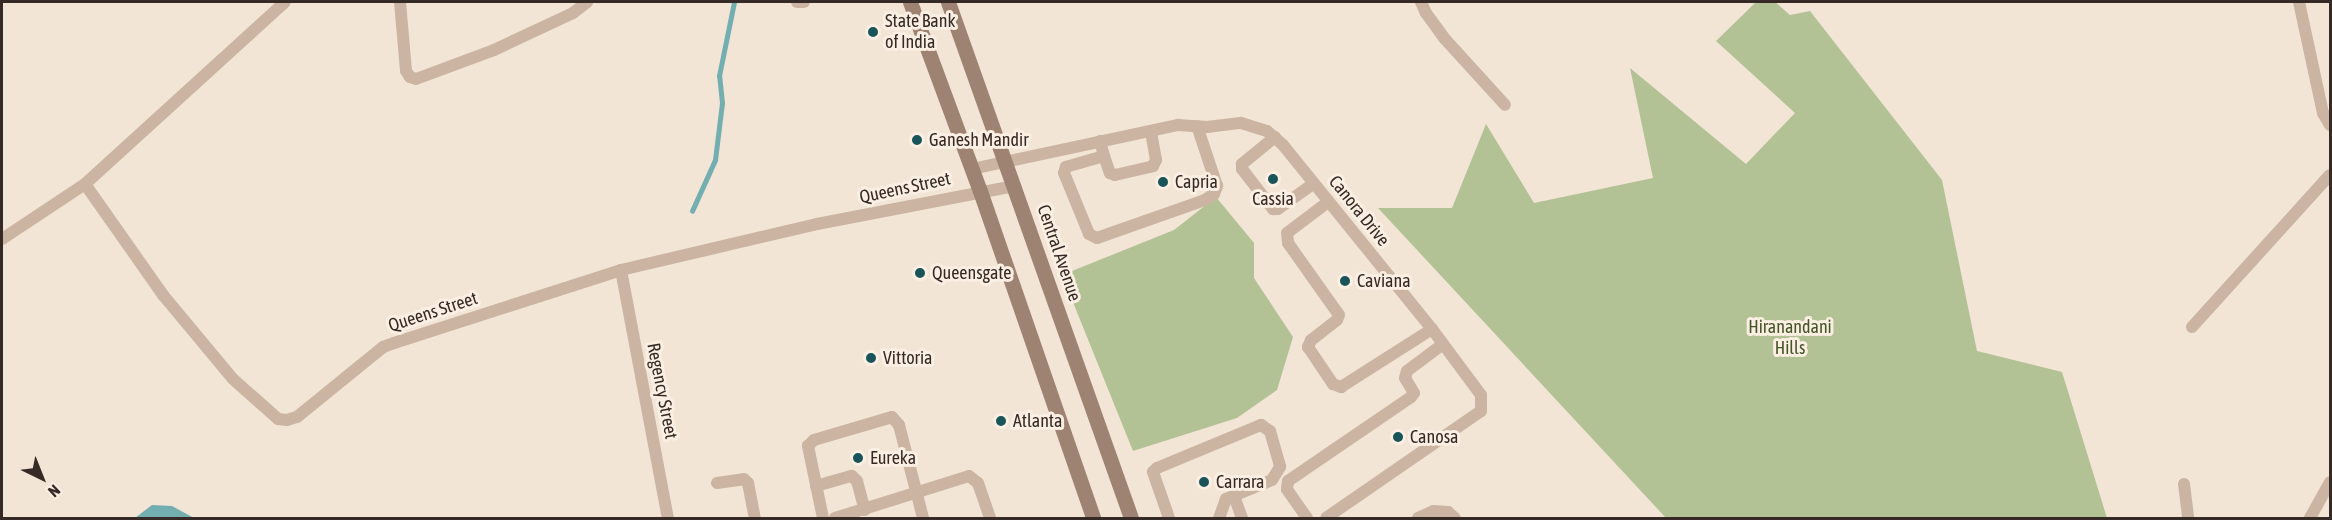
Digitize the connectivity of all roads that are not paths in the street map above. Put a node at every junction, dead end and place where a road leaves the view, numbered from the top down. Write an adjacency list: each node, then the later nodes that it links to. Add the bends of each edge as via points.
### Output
1 (285, 2): 21 (street)
2 (400, 2): 3 (street, via 406,71 416,79 494,50 573,13)
3 (587, 2)
4 (797, 2): 5 (street)
5 (804, 2)
6 (910, 2): 18 (main road)
7 (948, 2): 17 (main road, Central Avenue)
8 (1421, 2): 10 (street, via 1445,39)
9 (2299, 2): 11 (street, via 2323,113)
10 (1505, 105)
11 (2331, 125)
12 (1197, 126): 13 (street, Canora Drive, via 1178,125); 14 (street, Canora Drive, via 1241,123); 16 (street, via 1217,186 1214,194 1097,238 1089,234 1064,173 1066,167)
13 (1151, 131): 15 (street, Canora Drive); 16 (street, via 1156,160 1153,166 1115,176)
14 (1275, 137): 20 (street, Canora Drive); 20 (street, via 1242,164 1273,209)
15 (1100, 141): 16 (street); 17 (street, Canora Drive)
16 (1104, 156)
17 (1005, 160): 18 (street, Canora Drive); 22 (main road, Central Avenue)
18 (972, 169): 23 (main road)
19 (2331, 175): 27 (street)
20 (1314, 183): 24 (street, Canora Drive)
21 (85, 184): 25 (street); 26 (street, Queens Street, via 163,295 233,379 278,419 297,417 383,347)
22 (1014, 186): 23 (street, Queens Street); 44 (main road, Central Avenue)
23 (980, 191): 26 (street, Queens Street); 43 (main road)
24 (1328, 202): 28 (street, Canora Drive); 28 (street, via 1287,233 1288,243 1339,315 1308,347 1333,384 1341,387)
25 (2, 239)
26 (621, 270): 37 (street, Regency Street)
27 (2192, 327)
28 (1432, 329): 29 (street, Canora Drive)
29 (1443, 344): 48 (street, via 1407,371 1405,378 1414,393 1411,396 1288,481 1287,489); 49 (street, Canora Drive, via 1481,395 1481,411)
30 (2331, 482): 53 (street)
31 (717, 483): 38 (street, via 744,479)
32 (2184, 484): 52 (street)
33 (816, 486): 34 (street, via 808,446 814,440 892,417 899,425); 36 (street, via 852,476 857,480); 39 (street)
34 (918, 494): 36 (street); 41 (street); 42 (street, via 969,476 978,483)
35 (1234, 496): 45 (street, via 1272,480 1280,467 1269,431 1261,425 1153,472); 46 (street, via 1222,504); 47 (street)
36 (865, 510): 40 (street)
37 (668, 519)
38 (755, 519)
39 (823, 519)
40 (835, 519)
41 (923, 519)
42 (990, 519)
43 (1093, 519)
44 (1131, 519)
45 (1169, 519)
46 (1219, 519)
47 (1242, 519)
48 (1307, 519)
49 (1326, 519)
50 (1418, 519): 51 (street, via 1434,511 1448,512)
51 (1455, 519)
52 (2188, 519)
53 (2310, 519)

